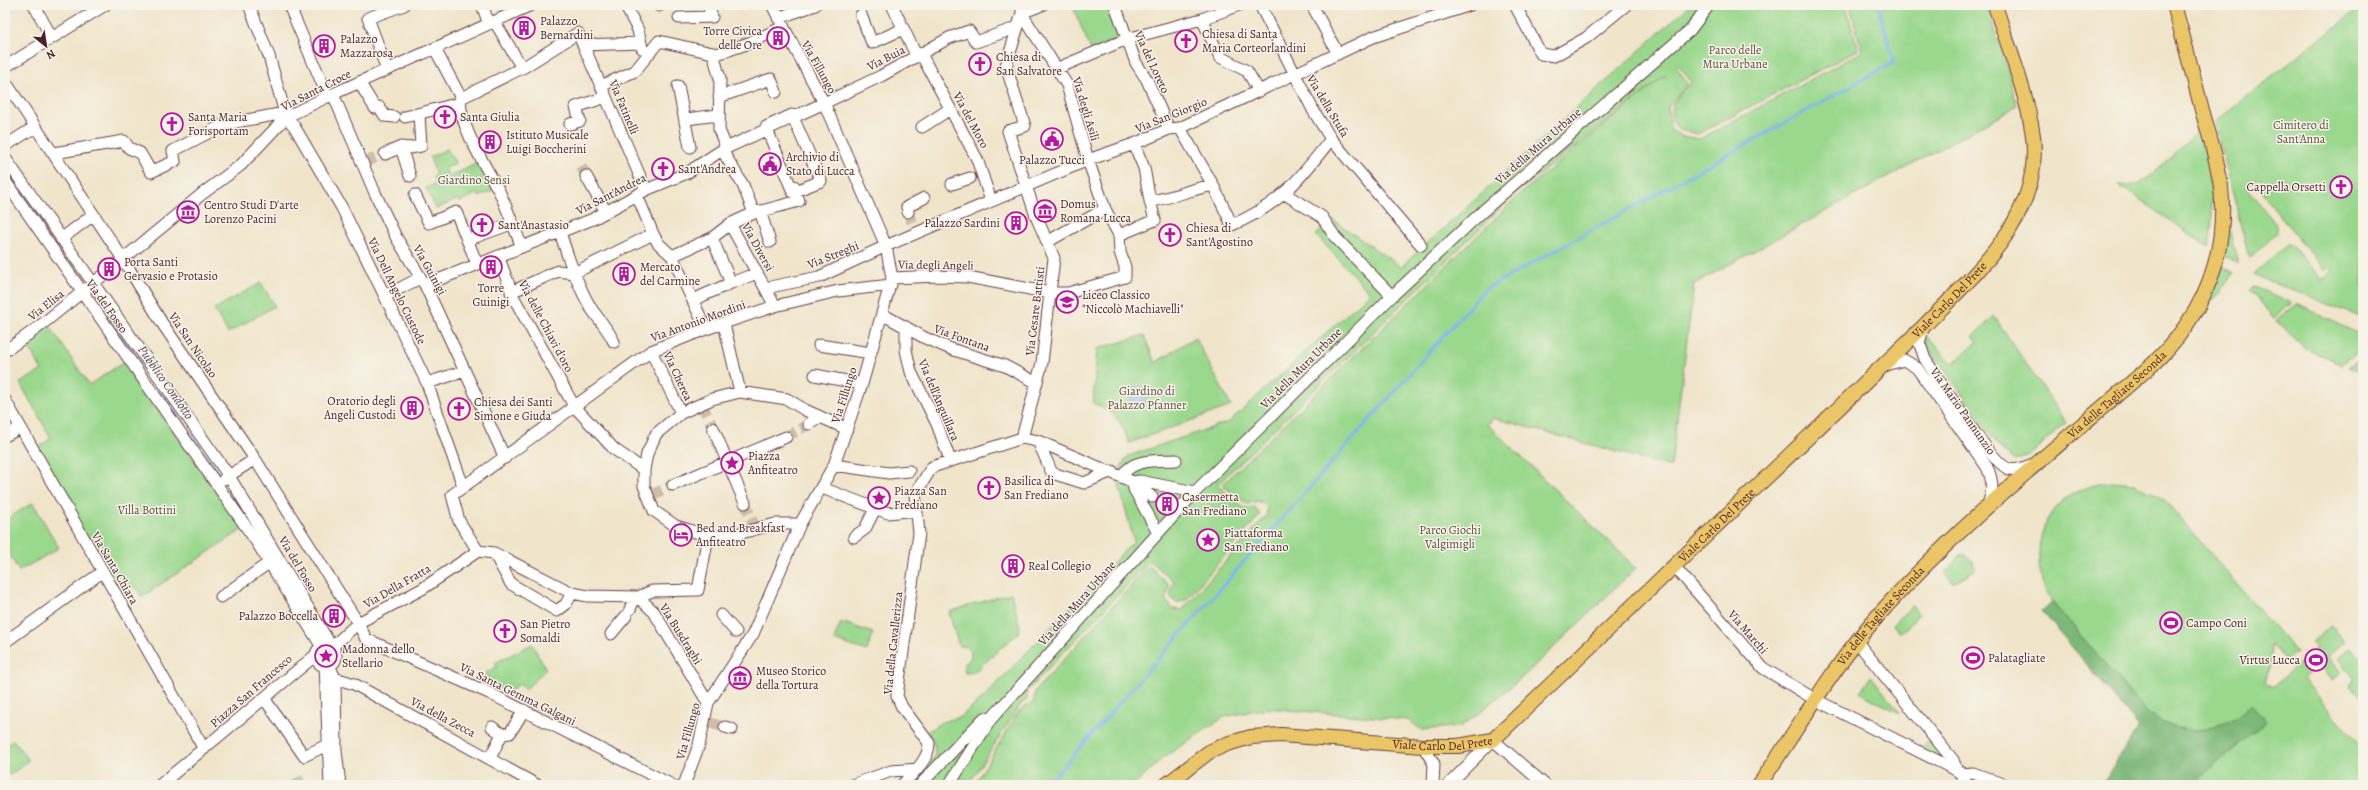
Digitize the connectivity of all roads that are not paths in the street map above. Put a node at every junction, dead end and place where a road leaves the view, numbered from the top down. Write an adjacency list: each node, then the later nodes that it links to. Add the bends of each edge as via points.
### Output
1 (34, 5): 32 (street)
2 (105, 5): 32 (street)
3 (249, 5): 57 (street, via 269,56)
4 (289, 5): 52 (street, Via Guinigi)
5 (404, 5): 44 (street, via 368,18)
6 (482, 5): 28 (street)
7 (531, 5): 28 (street, Via Santa Croce)
8 (625, 5): 34 (street, via 638,30)
9 (708, 5): 26 (street, via 712,17)
10 (772, 5): 29 (street, Via Fillungo)
11 (815, 5): 29 (street)
12 (892, 5): 31 (street, Via del Moro)
13 (1042, 5): 24 (street)
14 (1115, 5): 33 (street, Via del Loreto)
15 (1239, 5): 27 (street)
16 (1260, 5): 45 (street, Via della Stufa)
17 (1312, 5): 38 (street)
18 (1516, 5): 19 (street, via 1541,54 1554,56 1586,38)
19 (1626, 5)
20 (1709, 5): 124 (street, Via della Mura Urbane, via 1679,40 1483,211)
21 (1995, 5): 129 (main road, Viale Carlo Del Prete, via 2032,135 2031,179 2019,213 1997,248)
22 (2174, 5): 160 (main road, Via delle Tagliate Seconda, via 2221,187 2220,234 2212,275 2195,312 2169,348)
23 (1466, 6): 38 (street, Via San Giorgio, via 1373,37)
24 (1022, 10): 30 (street); 43 (street, Via degli Asili)
25 (860, 15): 31 (street, via 872,43)
26 (679, 18)
27 (1202, 19): 33 (street); 49 (street, via 1220,57 1247,71)
28 (492, 23): 36 (street, Via Santa Croce); 42 (street)
29 (780, 23): 37 (street, via 739,47); 55 (street, Via Fillungo)
30 (1018, 27): 40 (street, Via Buia, via 976,42 969,31); 83 (street, Via Cesare Battisti, via 1006,66 1025,126 1008,131)
31 (904, 29): 40 (street, Via del Moro)
32 (52, 38): 41 (street)
33 (1127, 40): 43 (street); 66 (street, Via del Loreto)
34 (641, 43): 35 (street); 39 (street)
35 (583, 45): 42 (street, Via Fatinelli, via 578,34); 50 (street, Via Fatinelli)
36 (434, 49): 44 (street, Via Santa Croce); 54 (street)
37 (713, 54): 39 (street, via 659,41); 53 (street, Via Diversi, via 720,79)
38 (1338, 54): 45 (street, Via San Giorgio)
39 (645, 56): 50 (street, via 635,71)
40 (919, 56): 55 (street, Via Buia); 56 (street, Via del Moro)
41 (5, 67)
42 (522, 68): 54 (street)
43 (1058, 68): 76 (street, Via degli Asili, via 1068,85)
44 (387, 70): 47 (street, Via Santa Croce)
45 (1294, 73): 49 (street, Via San Giorgio); 67 (street, Via della Stufa)
46 (5, 81): 63 (street, Via San Nicolao)
47 (359, 82): 52 (street, Via Santa Croce); 58 (street, via 375,108 379,107 386,116)
48 (678, 86): 61 (street)
49 (1259, 91): 66 (street, Via San Giorgio)
50 (604, 92): 62 (street, via 576,107 580,121); 85 (street, Via Fatinelli)
51 (776, 92): 53 (street, via 771,79)
52 (330, 95): 57 (street, Via Santa Croce); 116 (street, Via Guinigi, via 364,163 396,237)
53 (719, 97): 59 (street, Via Diversi)
54 (460, 100): 58 (street); 96 (street, via 477,153)
55 (824, 103): 60 (street); 107 (street, Via Fillungo)
56 (950, 109): 64 (street); 79 (street, Via del Moro, via 977,159)
57 (286, 115): 73 (street, via 225,124 173,150 175,161 151,172 140,154 129,148 124,141); 111 (street, Via Santa Croce, via 241,165); 123 (street, Via Dell Angelo Custode, via 342,208)
58 (419, 115): 70 (street, via 421,146)
59 (718, 115): 61 (street); 72 (street, Via Diversi)
60 (794, 117): 65 (street, Via Sant'Andrea, via 792,115 766,127); 84 (street, via 820,181)
61 (686, 119): 71 (street)
62 (570, 124)
63 (35, 127): 69 (street); 73 (street, Via San Nicolao)
64 (922, 127)
65 (769, 128): 72 (street, Via Sant'Andrea); 84 (street, via 793,192)
66 (1174, 128): 68 (street, Via San Giorgio); 82 (street, Via del Loreto)
67 (1331, 139): 86 (street); 106 (street, Via della Stufa)
68 (1134, 144): 76 (street, Via San Giorgio); 90 (street, via 1144,168)
69 (5, 146)
70 (401, 147): 74 (street); 77 (street)
71 (690, 147)
72 (724, 148): 85 (street, Via Sant'Andrea, via 687,173); 93 (street, Via Diversi)
73 (54, 153): 95 (street, Via San Nicolao)
74 (385, 154)
75 (5, 158): 102 (street, Via del Fosso)
76 (1088, 160): 83 (street, Via San Giorgio); 91 (street, Via degli Asili)
77 (410, 176)
78 (586, 176): 92 (street)
79 (977, 176): 81 (street); 89 (street, Via del Moro)
80 (5, 181): 122 (street, Via del Fosso)
81 (952, 184)
82 (1213, 185): 86 (street, Via del Loreto, via 1232,225 1254,216); 90 (street, via 1173,198)
83 (1026, 186): 89 (street, Via San Giorgio); 105 (street, Via Cesare Battisti)
84 (796, 191): 93 (street, Via Diversi, via 799,201)
85 (641, 192): 92 (street, Via Sant'Andrea); 99 (street, Via Fatinelli)
86 (1285, 194): 124 (street, via 1322,217 1334,237)
87 (415, 195): 103 (street, via 429,223 456,212)
88 (924, 198): 94 (street, via 907,207)
89 (991, 201): 107 (street, Via San Giorgio)
90 (1150, 201): 100 (street, via 1155,220)
91 (1105, 209): 100 (street, Via degli Asili); 105 (street)
92 (606, 212): 98 (street, Via Sant'Andrea)
93 (757, 212): 97 (street, Via Diversi); 104 (street)
94 (908, 212)
95 (93, 215): 102 (street); 111 (street, Via San Nicolao)
96 (511, 221): 103 (street); 108 (street)
97 (730, 224): 101 (street); 114 (street, Via Diversi)
98 (560, 232): 108 (street, Via Sant'Andrea); 113 (street)
99 (653, 234): 110 (street, Via Fatinelli); 113 (street)
100 (1119, 235): 121 (street, via 1125,277 1068,293)
101 (712, 238): 110 (street); 118 (street)
102 (62, 239): 115 (street, Via del Fosso)
103 (467, 240): 112 (street)
104 (770, 242)
105 (1047, 242): 121 (street, Via Cesare Battisti, via 1054,258)
106 (1421, 245)
107 (886, 246): 117 (street, Via Fillungo); 119 (street, Via Streghi, via 819,277)
108 (522, 247): 109 (street, Via Sant'Andrea)
109 (498, 256): 112 (street, Via Sant'Andrea); 120 (street, Via delle Chiavi d'oro)
110 (672, 256): 125 (street, Via Fatinelli)
111 (120, 262): 157 (street, Via San Nicolao)
112 (477, 264): 116 (street, Via Sant'Andrea)
113 (574, 273): 120 (street, via 558,271); 132 (street, via 591,308 607,328)
114 (757, 274): 118 (street); 119 (street, Via Diversi)
115 (97, 281): 122 (street, Via Elisa); 166 (street, Via del Fosso)
116 (423, 282): 123 (street, Via Sant'Andrea); 138 (street, Via Guinigi)
117 (891, 282): 121 (street, Via degli Angeli, via 938,276 981,279); 126 (street, Via Antonio Mordini); 127 (street, Via Fillungo)
118 (731, 283): 125 (street)
119 (765, 288): 126 (street, Via Diversi)
120 (511, 292): 145 (street, Via delle Chiavi d'oro)
121 (1050, 293): 140 (street, Via Cesare Battisti, via 1042,363)
122 (82, 294): 134 (street, Via Elisa); 168 (street, Via del Fosso)
123 (385, 296): 141 (street, Via Dell Angelo Custode)
124 (1392, 296): 172 (street, Via della Mura Urbane)
125 (692, 300): 131 (street, Via Fatinelli)
126 (775, 306): 128 (street, Via Antonio Mordini)
127 (882, 314): 130 (street, Via Fontana); 136 (street, Via Fillungo)
128 (724, 324): 131 (street, Via Antonio Mordini); 143 (street)
129 (1924, 326): 137 (main road, Viale Carlo Del Prete); 160 (street, Via Mario Pannunzio, via 1919,342 1925,359 1993,456 2002,466 2010,469 2018,469)
130 (906, 327): 140 (street, Via Fontana, via 932,341 1004,366); 158 (street, Via dell'Anguillara, via 906,350 911,372)
131 (706, 329): 135 (street, Via Antonio Mordini)
132 (614, 342)
133 (820, 345): 136 (street)
134 (5, 351)
135 (652, 351): 145 (street, Via Antonio Mordini); 146 (street, Via Cherea)
136 (871, 353): 142 (street, Via Fillungo)
137 (1879, 369): 176 (street, Via Mario Pannunzio, via 1901,360 1910,362 1917,368 1990,473 1993,485); 185 (main road, Viale Carlo Del Prete)
138 (465, 371): 141 (street); 156 (street, Via Guinigi)
139 (815, 375): 142 (street)
140 (1035, 382): 154 (street, Via Cesare Battisti)
141 (427, 383): 170 (street, Via Dell Angelo Custode)
142 (862, 384): 151 (street, Via Fillungo)
143 (740, 392): 146 (street); 147 (street, via 787,399)
144 (5, 400): 149 (street, Via Santa Chiara)
145 (574, 406): 156 (street, Via Antonio Mordini); 163 (street, Via delle Chiavi d'oro, via 614,449)
146 (681, 413): 163 (street, via 656,434 647,454)
147 (820, 417): 148 (street); 151 (street)
148 (808, 424)
149 (20, 428): 152 (street); 186 (street, Via Santa Chiara)
150 (713, 428): 161 (street)
151 (847, 429): 162 (street, Via Fillungo)
152 (5, 436)
153 (786, 437): 161 (street)
154 (1022, 438): 155 (street); 158 (street)
155 (1038, 441): 165 (street); 165 (street, via 1052,473 1084,483)
156 (505, 458): 170 (street, Via Antonio Mordini)
157 (255, 459): 166 (street); 191 (street, Via San Nicolao)
158 (950, 460): 177 (street, via 932,467 915,494)
159 (1176, 460): 165 (street, via 1138,462)
160 (2040, 461): 176 (main road, Via delle Tagliate Seconda)
161 (728, 462): 169 (street); 174 (street)
162 (834, 465): 164 (street, via 889,473); 171 (street, Via Fillungo)
163 (644, 470): 180 (street, via 654,511 676,526)
164 (909, 471)
165 (1117, 474): 167 (street)
166 (229, 476): 168 (street); 196 (street, Via del Fosso, via 327,639)
167 (1133, 482): 172 (street, via 1140,480); 173 (street); 179 (street, via 1134,489)
168 (216, 485): 184 (street, Via del Fosso)
169 (674, 485)
170 (463, 486): 182 (street, Via Antonio Mordini, via 452,495 453,503 459,521)
171 (822, 488): 175 (street); 178 (street, Via Fillungo)
172 (1195, 492): 179 (street, Via della Mura Urbane)
173 (1152, 497)
174 (745, 503)
175 (875, 509): 177 (street, via 888,514); 181 (street, via 865,529)
176 (1986, 509): 195 (main road, Via delle Tagliate Seconda, via 1902,589)
177 (916, 510): 211 (street, Via della Cavallerizza, via 919,533 898,696 902,707 929,742 929,749)
178 (800, 524): 180 (street, via 775,524 754,527 730,536); 193 (street, Via Fillungo, via 774,588)
179 (1158, 533): 203 (street, Via della Mura Urbane)
180 (708, 536): 189 (street, via 698,590 652,591)
181 (854, 537)
182 (478, 551): 183 (street); 191 (street, Via Della Fratta, via 422,589)
183 (494, 553): 187 (street); 187 (street, via 511,584 557,611 566,604)
184 (270, 562): 188 (street); 196 (street, Via del Fosso)
185 (1674, 566): 200 (street, Via Marchi, via 1763,668); 206 (main road, Viale Carlo Del Prete)
186 (102, 572): 194 (street); 209 (street, Via Santa Chiara)
187 (572, 593): 189 (street, via 588,596)
188 (221, 597)
189 (637, 597): 192 (street); 201 (street, Via Busdraghi, via 654,612)
190 (721, 615): 193 (street)
191 (358, 623): 196 (street, Via Della Fratta); 202 (street, Via Santa Gemma Galgani, via 368,640)
192 (611, 634)
193 (742, 639): 201 (street, Via Fillungo)
194 (5, 642)
195 (1857, 642): 200 (main road, Via delle Tagliate Seconda); 212 (street, via 1953,760)
196 (325, 648): 197 (street, via 320,663); 197 (street, via 336,656 334,661); 199 (street, Piazza San Francesco)
197 (327, 665): 198 (street); 207 (street)
198 (335, 678): 207 (street); 210 (street, Via della Zecca, via 354,684)
199 (264, 698): 207 (street, via 304,756); 209 (street, Piazza San Francesco)
200 (1816, 700): 212 (street, Via Marchi); 227 (main road, Via delle Tagliate Seconda)
201 (708, 703): 218 (street, Via Fillungo, via 707,722)
202 (524, 710): 205 (street, via 510,733); 217 (street, Via Santa Gemma Galgani)
203 (991, 719): 221 (street, via 984,718); 222 (street, Via della Mura Urbane)
204 (492, 727): 205 (street)
205 (502, 734): 210 (street)
206 (1493, 740): 208 (main road, Viale Carlo Del Prete, via 1458,746); 225 (street); 226 (street)
207 (331, 742): 214 (street); 215 (street)
208 (1423, 746): 223 (main road, Viale Carlo Del Prete, via 1281,736 1251,737 1209,752); 224 (street, via 1434,764)
209 (204, 750): 213 (street, Piazza San Francesco)
210 (490, 758): 216 (street, Via della Zecca)
211 (918, 769): 219 (street, via 891,772); 220 (street, Via della Cavallerizza)
212 (1962, 777): 228 (street, Via Marchi, via 1973,773)
213 (160, 785)
214 (330, 785)
215 (340, 785)
216 (536, 785)
217 (672, 785)
218 (684, 785)
219 (852, 785)
220 (902, 785)
221 (920, 785)
222 (949, 785)
223 (1166, 785)
224 (1433, 785)
225 (1448, 785)
226 (1545, 785)
227 (1759, 785)
228 (2006, 785)

